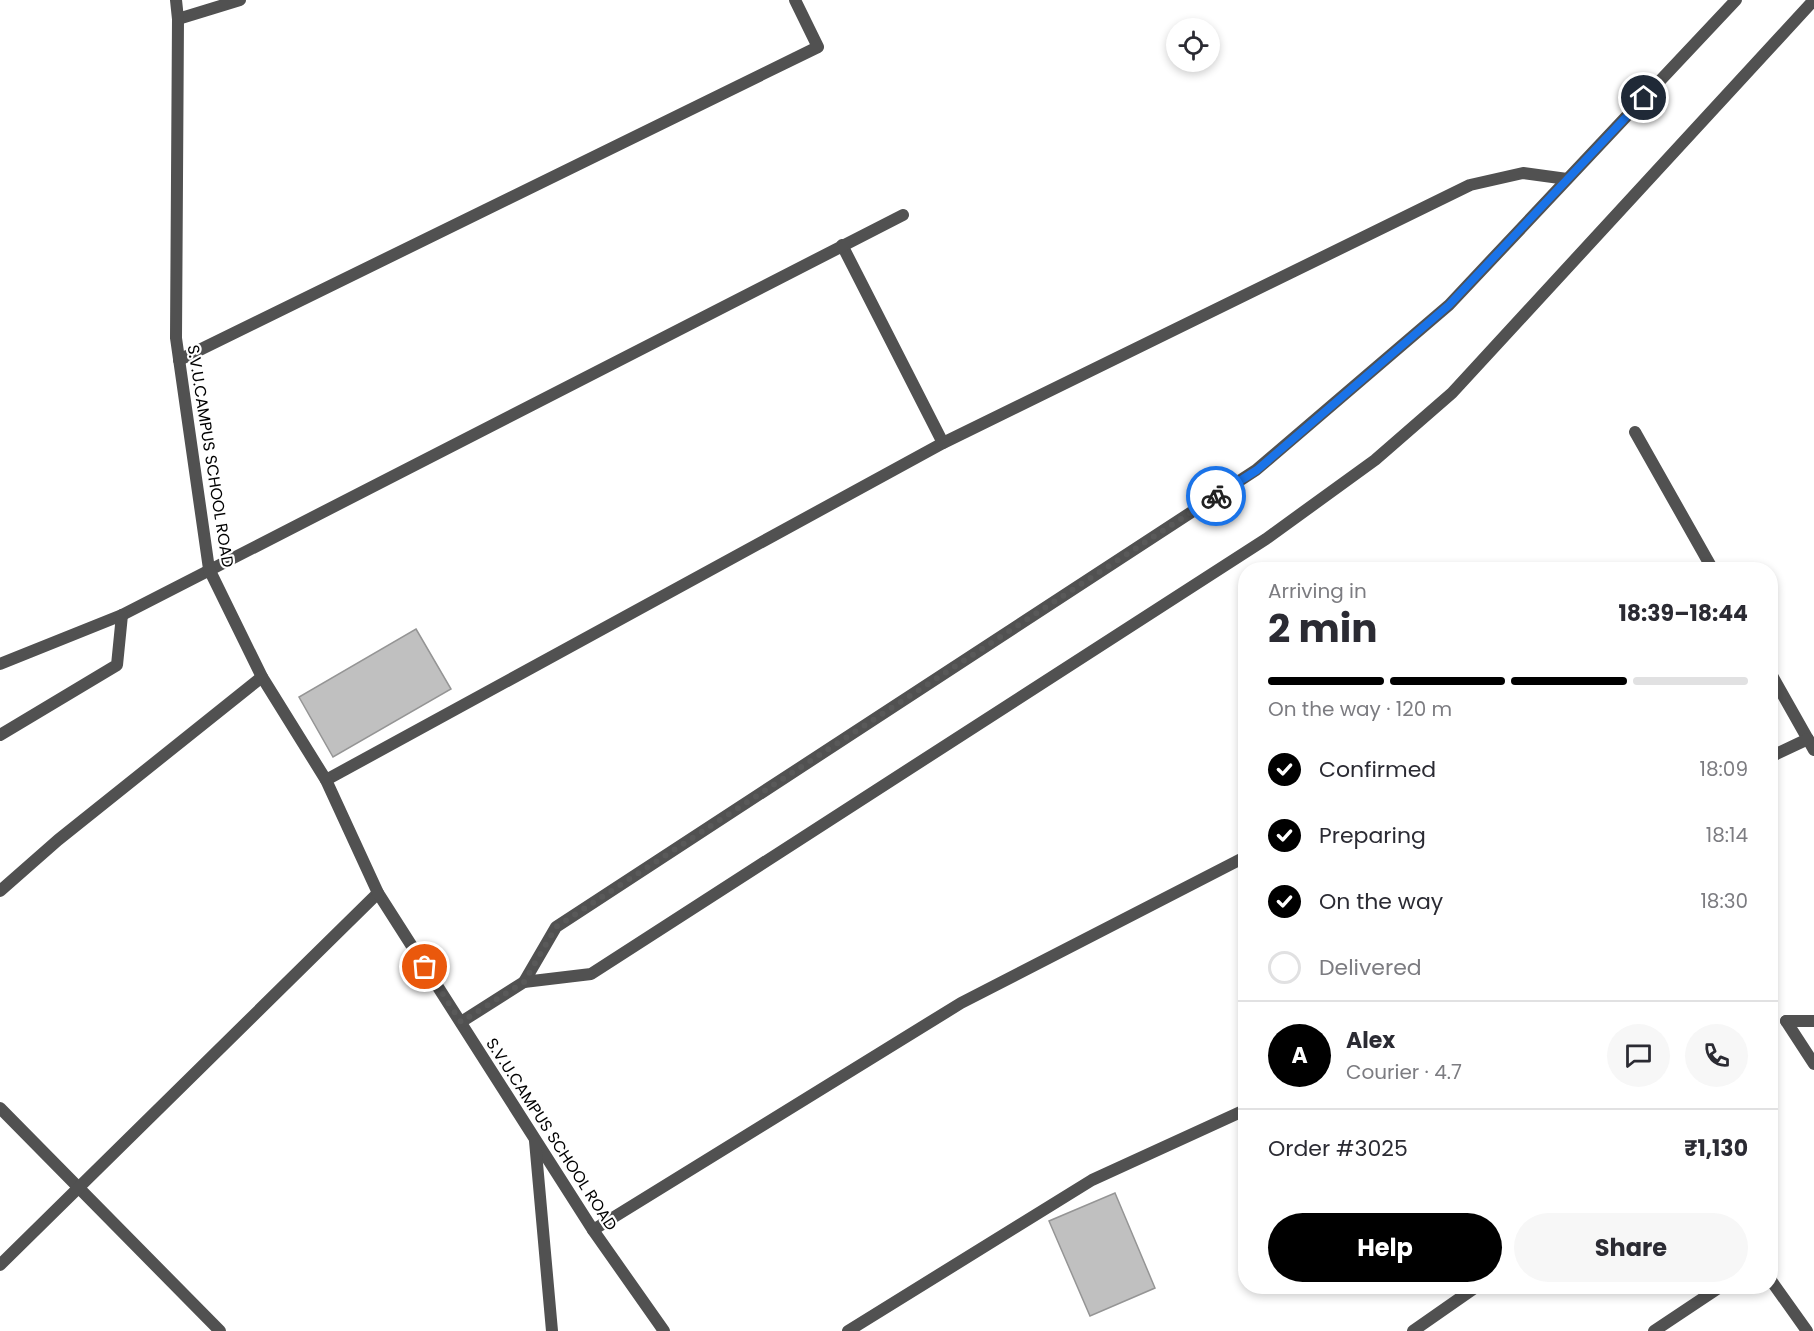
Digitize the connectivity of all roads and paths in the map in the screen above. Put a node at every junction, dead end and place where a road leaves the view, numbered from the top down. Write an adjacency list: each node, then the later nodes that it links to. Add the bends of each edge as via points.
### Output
1 (176, 0): 6 (street, S.V.U.CAMPUS SCHOOL ROAD)
2 (240, 0): 6 (street)
3 (795, 0): 10 (street, via 818,47)
4 (1736, 0): 7 (street)
5 (1814, 0): 26 (street, via 1452,393 1375,460 1266,539 591,974)
6 (178, 19): 10 (street, S.V.U.CAMPUS SCHOOL ROAD)
7 (1567, 179): 12 (street, via 1523,173 1470,185); 26 (street, via 1449,305 1257,470 556,927)
8 (903, 215): 9 (street)
9 (842, 246): 12 (street); 14 (street)
10 (179, 360): 14 (street, S.V.U.CAMPUS SCHOOL ROAD)
11 (1635, 432): 13 (street)
12 (943, 443): 22 (street)
13 (1708, 562)
14 (209, 569): 15 (street); 17 (street, S.V.U.CAMPUS SCHOOL ROAD)
15 (122, 615): 16 (street); 19 (street, via 117,665)
16 (0, 664)
17 (262, 677): 22 (street, S.V.U.CAMPUS SCHOOL ROAD); 24 (street)
18 (1778, 686): 20 (street)
19 (0, 735)
20 (1811, 744): 21 (street)
21 (1778, 754)
22 (326, 780): 25 (street, S.V.U.CAMPUS SCHOOL ROAD)
23 (1238, 861): 34 (street, via 961,1003)
24 (0, 891)
25 (378, 893): 28 (street, S.V.U.CAMPUS SCHOOL ROAD); 33 (street)
26 (524, 982): 28 (street)
27 (1814, 1021): 29 (street, via 1786,1022)
28 (461, 1022): 32 (street, S.V.U.CAMPUS SCHOOL ROAD)
29 (1814, 1064)
30 (0, 1108): 33 (street)
31 (1238, 1113): 42 (street, via 1092,1180)
32 (534, 1136): 34 (street, S.V.U.CAMPUS SCHOOL ROAD); 40 (street)
33 (80, 1188): 35 (street); 39 (street)
34 (593, 1230): 41 (street, S.V.U.CAMPUS SCHOOL ROAD)
35 (0, 1265)
36 (1778, 1290): 45 (street)
37 (1466, 1294): 43 (street)
38 (1710, 1294): 44 (street)
39 (220, 1331)
40 (552, 1331)
41 (664, 1331)
42 (848, 1331)
43 (1413, 1331)
44 (1654, 1331)
45 (1807, 1331)

